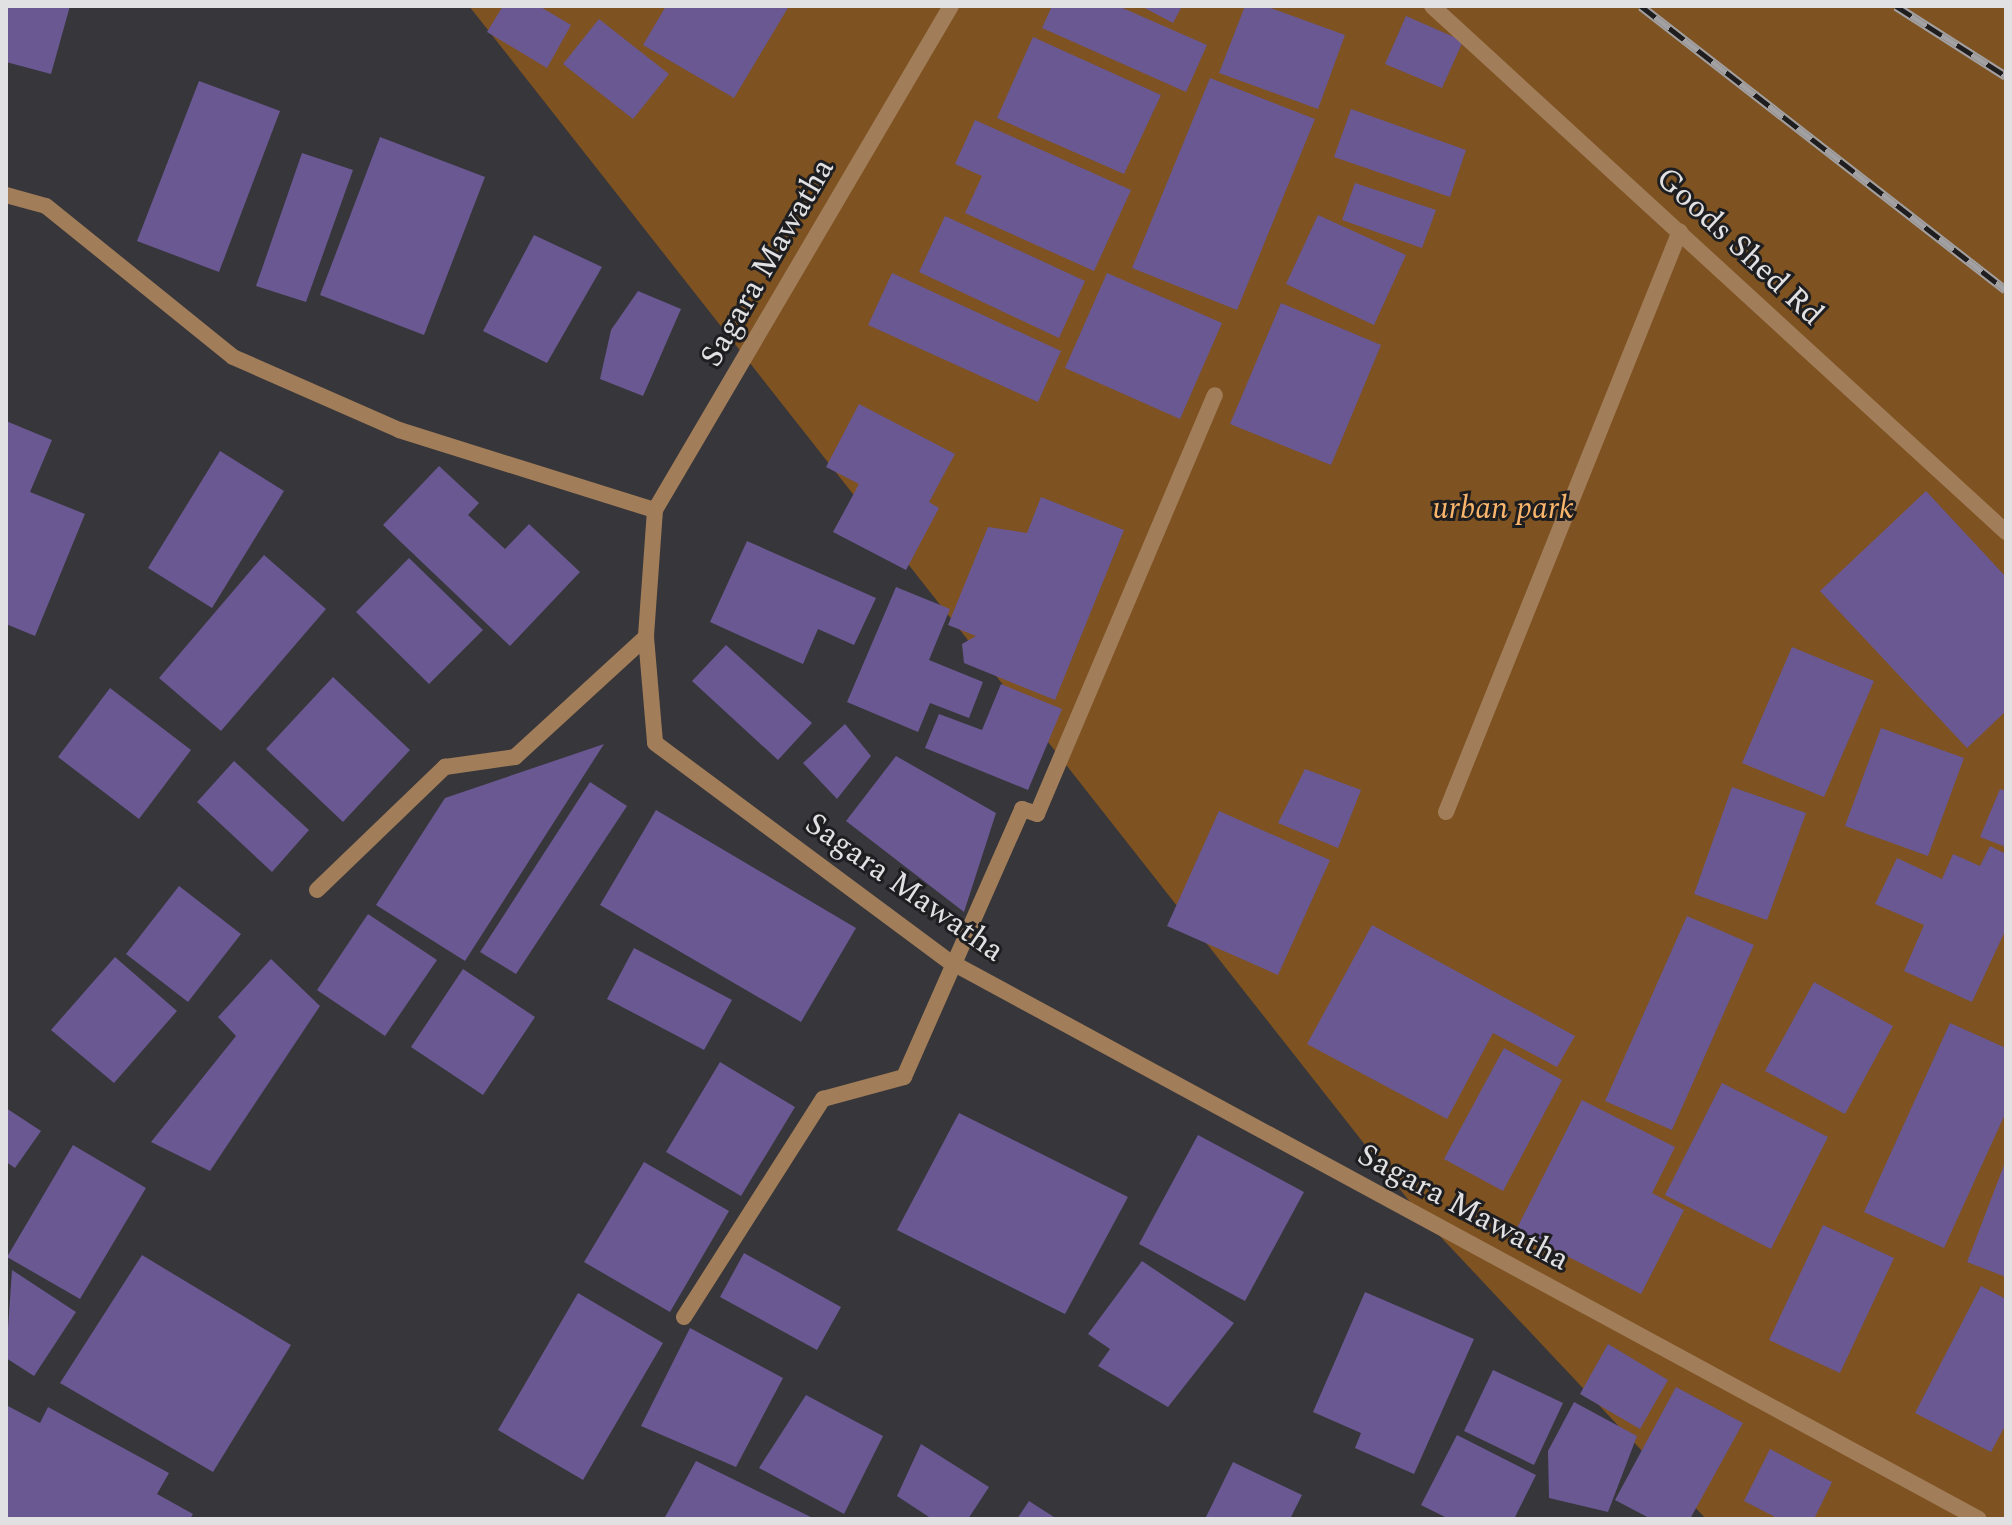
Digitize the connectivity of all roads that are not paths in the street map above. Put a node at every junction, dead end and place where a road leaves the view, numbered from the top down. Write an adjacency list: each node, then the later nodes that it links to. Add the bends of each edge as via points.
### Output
1 (951, 6): 6 (street, Sagara Mawatha)
2 (1432, 6): 4 (street, Goods Shed Rd)
3 (6, 195): 6 (street, via 46,206 233,357 399,430)
4 (1680, 231): 7 (street, Goods Shed Rd); 9 (street)
5 (1215, 395): 11 (street, via 1037,814 1022,809)
6 (655, 510): 8 (street, Sagara Mawatha)
7 (2006, 532)
8 (646, 637): 10 (street, via 515,757 445,767); 11 (street, Sagara Mawatha, via 655,743)
9 (1446, 812)
10 (317, 890)
11 (949, 961): 12 (street, via 904,1077 823,1099); 13 (street, Sagara Mawatha)
12 (684, 1317)
13 (1979, 1519)

